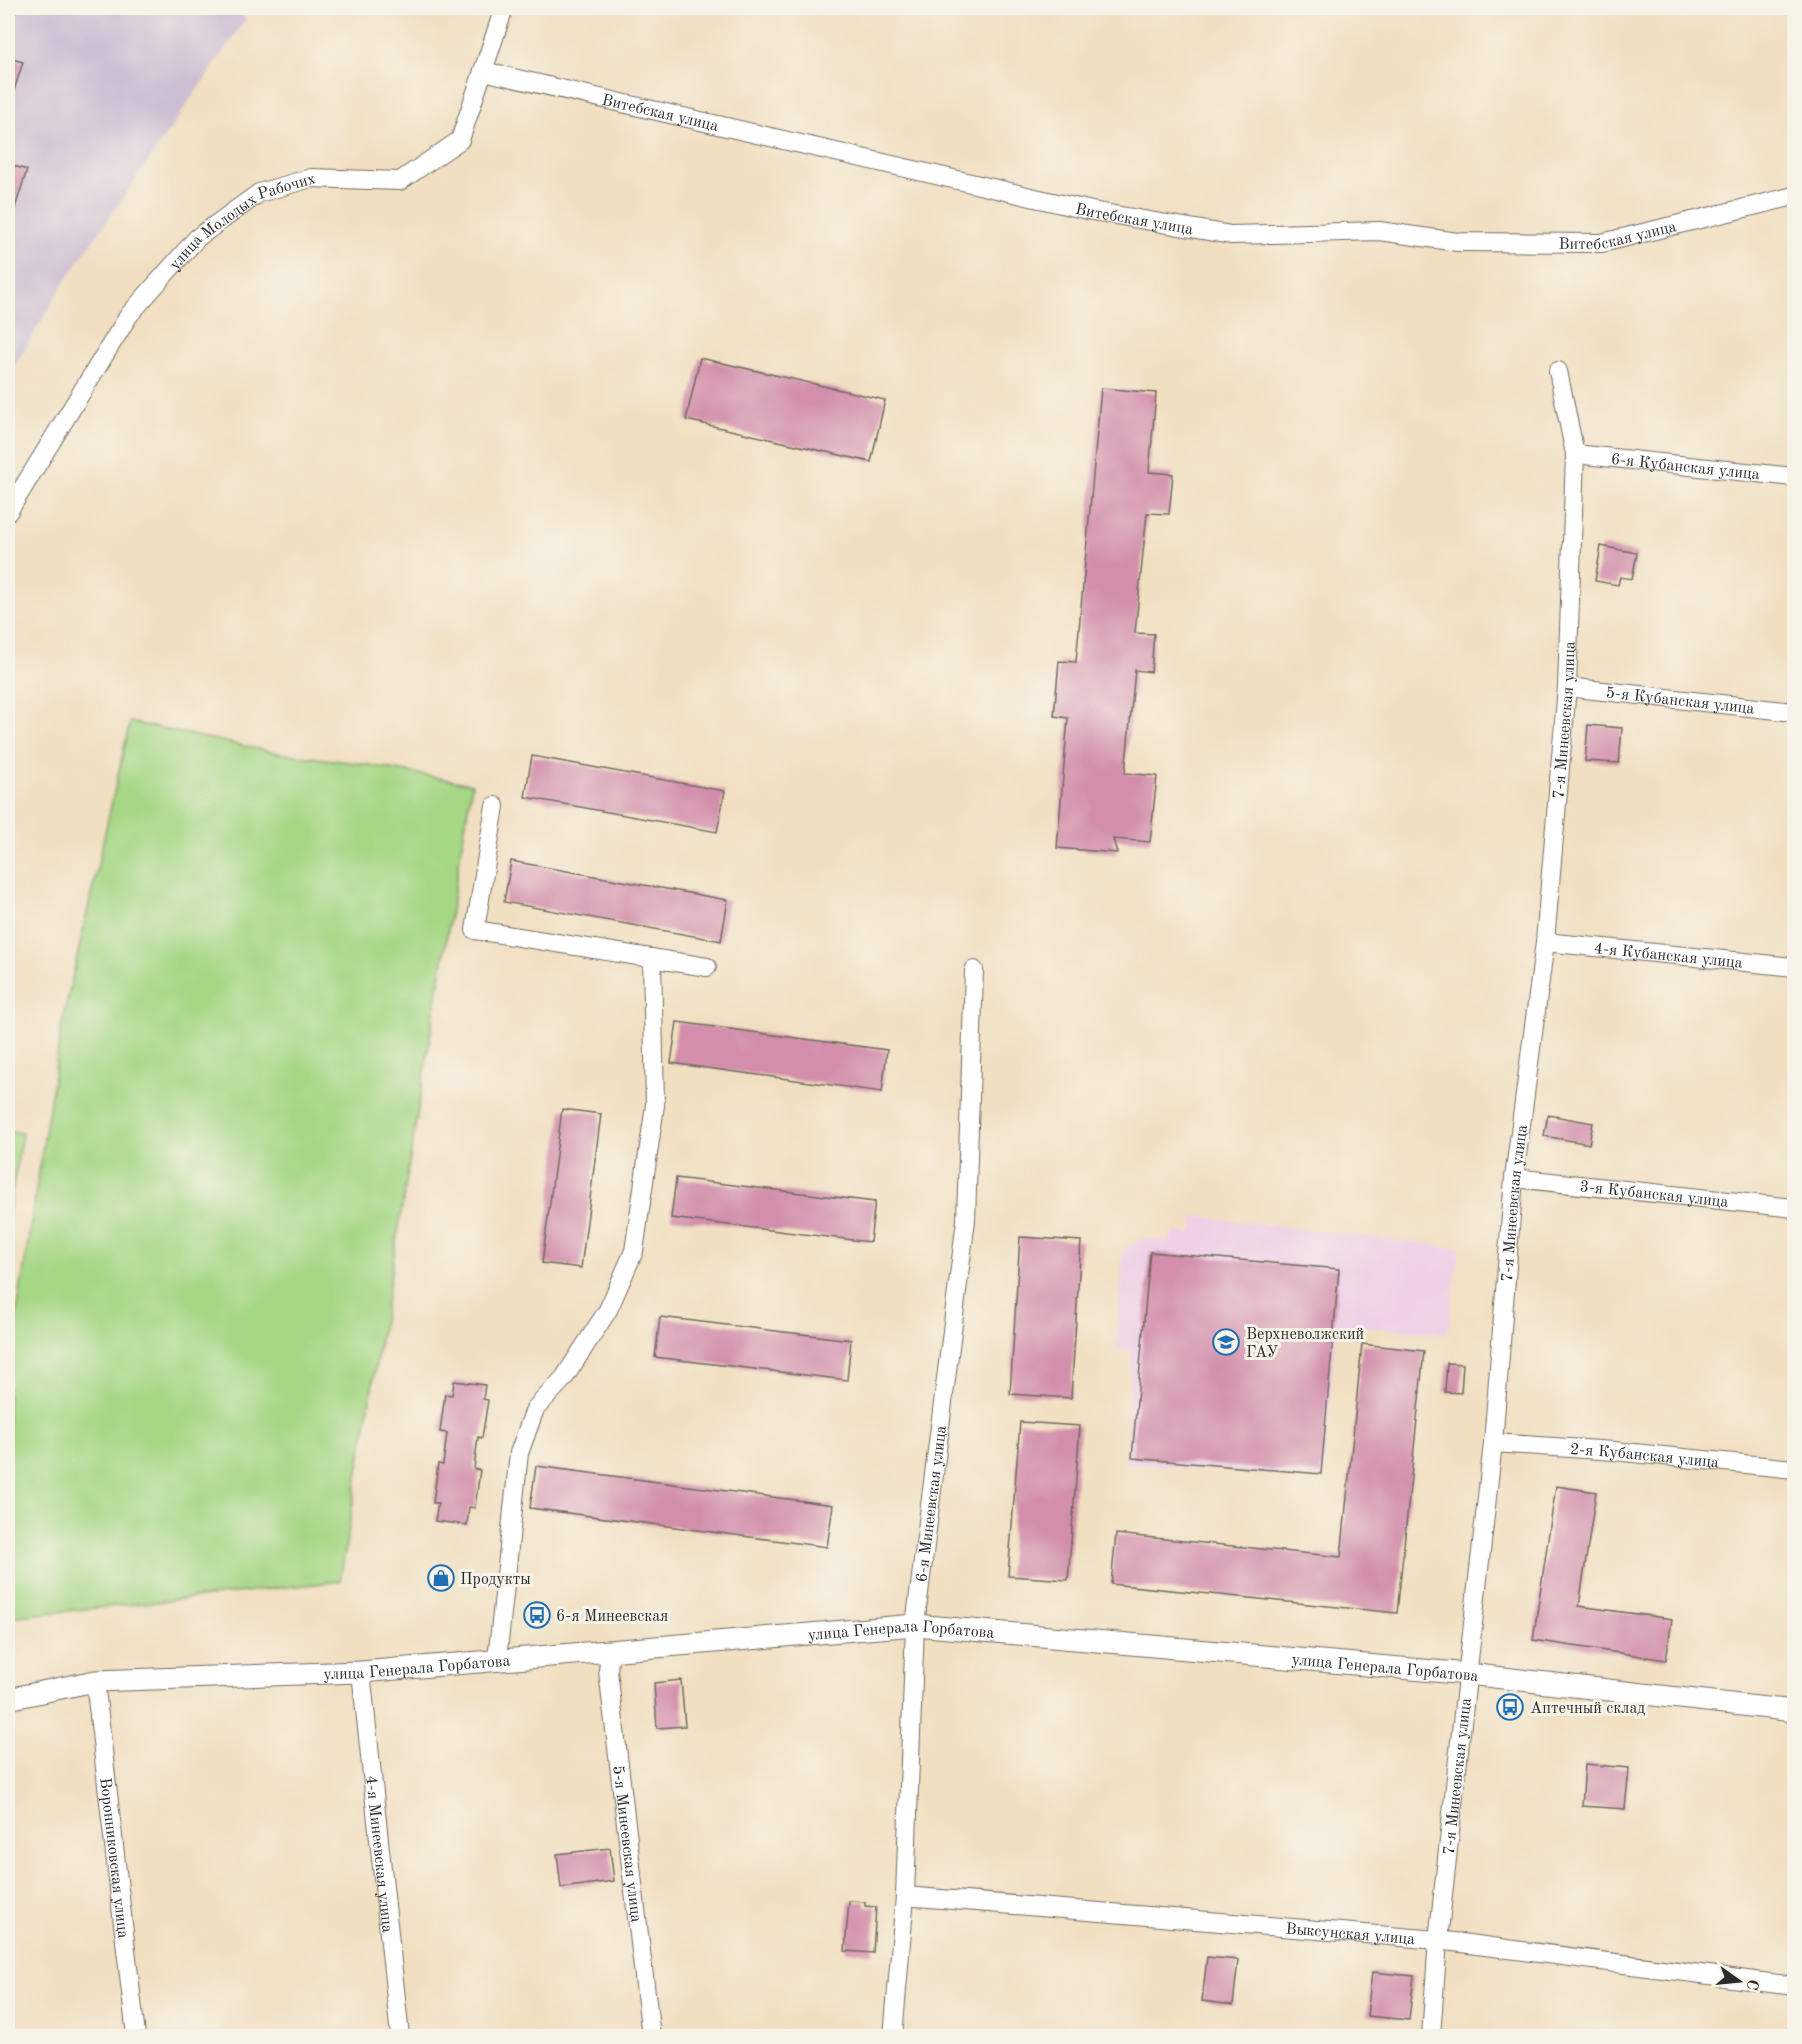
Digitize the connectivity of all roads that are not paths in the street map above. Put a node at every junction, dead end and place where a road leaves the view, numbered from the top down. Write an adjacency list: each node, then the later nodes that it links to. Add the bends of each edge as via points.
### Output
1 (504, 8): 2 (street, улица Молодых Рабочих)
2 (483, 70): 3 (street, Витебская улица, via 1092,211 1231,235 1379,231 1458,242 1602,243); 7 (street, улица Молодых Рабочих, via 460,140 400,181 311,178 259,193 197,238 129,315)
3 (1794, 196)
4 (1558, 371): 5 (street, 7-я Минеевская улица)
5 (1575, 454): 6 (street, 6-я Кубанская улица); 8 (street, 7-я Минеевская улица)
6 (1794, 477)
7 (8, 512)
8 (1567, 687): 9 (street, 5-я Кубанская улица); 11 (street, 7-я Минеевская улица)
9 (1794, 712)
10 (495, 806): 12 (street, via 475,930)
11 (1545, 942): 14 (street, 4-я Кубанская улица); 16 (street, 7-я Минеевская улица)
12 (652, 958): 13 (street); 22 (street, via 655,1105 634,1251 608,1310 564,1378 534,1409 519,1453)
13 (707, 967)
14 (1794, 967)
15 (974, 970): 20 (street, 6-я Минеевская улица, via 966,1220)
16 (1514, 1178): 17 (street, 3-я Кубанская улица); 18 (street, 7-я Минеевская улица)
17 (1794, 1208)
18 (1493, 1443): 19 (street, 2-я Кубанская улица); 24 (street, 7-я Минеевская улица)
19 (1794, 1469)
20 (915, 1625): 21 (street, улица Генерала Горбатова); 24 (street, улица Генерала Горбатова); 28 (street, 6-я Минеевская улица)
21 (610, 1650): 22 (street, улица Генерала Горбатова); 33 (street, 5-я Минеевская улица, via 608,1671)
22 (497, 1660): 23 (street, улица Генерала Горбатова)
23 (361, 1672): 25 (street, улица Генерала Горбатова); 32 (street, 4-я Минеевская улица)
24 (1468, 1674): 27 (street, улица Генерала Горбатова); 29 (street, 7-я Минеевская улица)
25 (95, 1682): 26 (street, улица Генерала Горбатова); 31 (street, Воронниковская улица)
26 (8, 1699)
27 (1794, 1711)
28 (905, 1896): 29 (street, Выксунская улица); 34 (street, 6-я Минеевская улица)
29 (1438, 1940): 30 (street, Выксунская улица); 35 (street, 7-я Минеевская улица)
30 (1794, 1986)
31 (136, 2037)
32 (400, 2037)
33 (651, 2037)
34 (893, 2037)
35 (1431, 2037)

